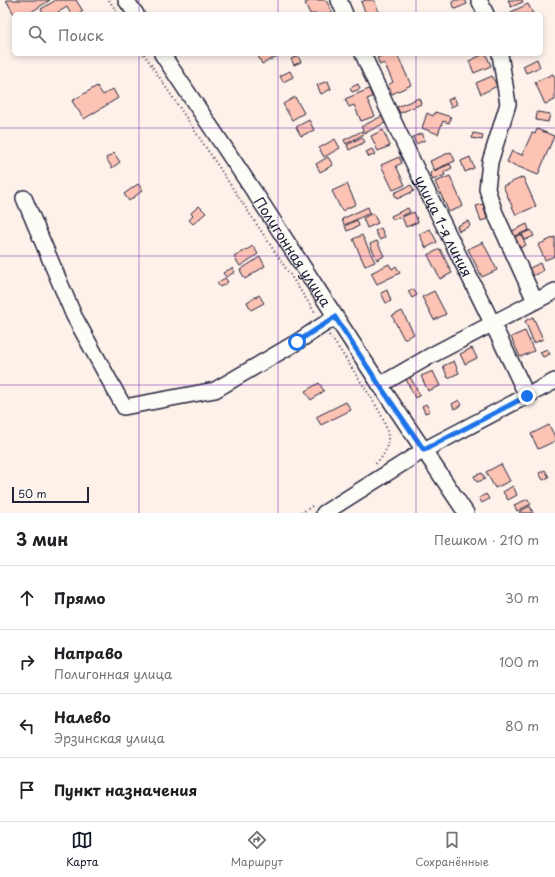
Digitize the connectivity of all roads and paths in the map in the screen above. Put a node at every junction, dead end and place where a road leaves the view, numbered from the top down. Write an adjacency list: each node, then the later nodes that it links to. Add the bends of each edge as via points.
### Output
1 (109, 0): 5 (path)
2 (126, 0): 6 (street)
3 (339, 0): 7 (street)
4 (479, 0): 8 (street)
5 (117, 12)
6 (135, 12)
7 (344, 12)
8 (485, 12)
9 (145, 56): 16 (path)
10 (163, 56): 16 (street, Полигонная улица, via 261,202)
11 (364, 56): 17 (street, улица 1-я линия, via 384,104)
12 (500, 56): 15 (street, via 508,104 490,162 487,188 495,213)
13 (24, 198): 16 (street, via 74,316 124,407 215,390)
14 (555, 291): 15 (street)
15 (535, 301): 17 (street)
16 (329, 321): 19 (street, Полигонная улица); 22 (path, via 388,432 387,448)
17 (493, 323): 19 (street); 20 (street, улица 1-я линия)
18 (555, 381): 20 (street)
19 (380, 386): 21 (street, Полигонная улица)
20 (527, 396): 21 (street)
21 (424, 450): 23 (street); 25 (street, Полигонная улица)
22 (373, 466)
23 (319, 509): 24 (path)
24 (301, 513)
25 (466, 513)

